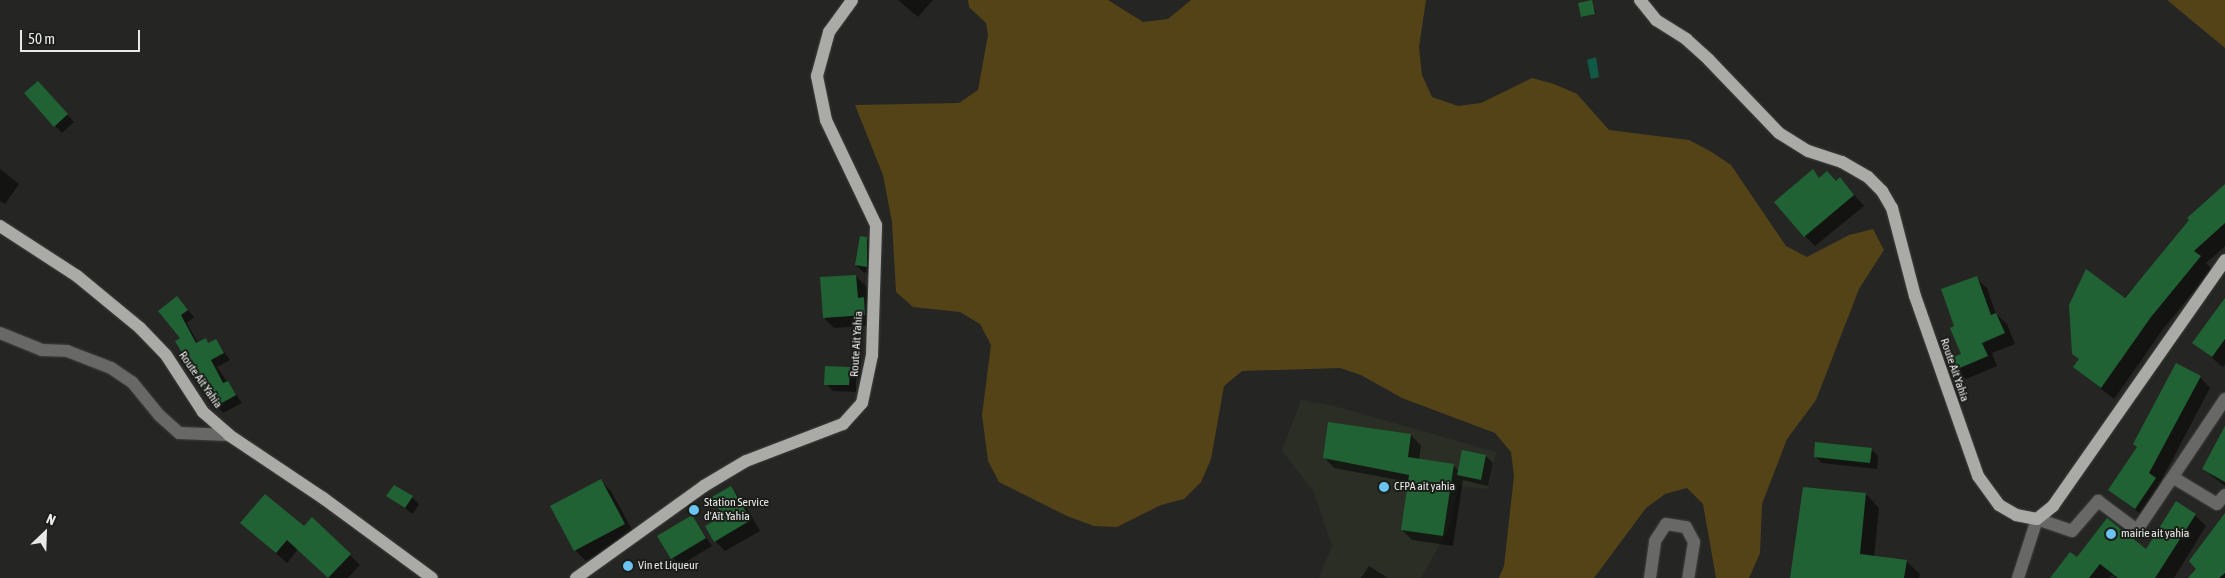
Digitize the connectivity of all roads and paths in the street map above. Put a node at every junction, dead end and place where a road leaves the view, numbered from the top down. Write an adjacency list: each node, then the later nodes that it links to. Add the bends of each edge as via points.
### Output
1 (852, 0): 12 (main road, Route Ait Yahia, via 829,32 817,76 826,120 876,225 878,245 872,355 862,403 843,424 746,461 704,486)
2 (1640, 0): 10 (main road, Route Ait Yahia, via 1656,20 1686,38 1709,60 1779,133 1808,151 1842,162 1868,177 1882,191 1892,208 1918,305 1978,476 1999,506 2016,515)
3 (0, 226): 7 (main road, Route Ait Yahia, via 77,276 140,328 166,355 203,412)
4 (2225, 260): 10 (main road, via 2053,506)
5 (0, 333): 7 (street, via 42,350 67,351 111,368 132,382 159,415 179,433)
6 (2225, 399): 8 (street)
7 (229, 435): 11 (main road, Route Ait Yahia, via 324,498)
8 (2174, 478): 9 (street, via 2217,504); 10 (street, via 2138,530 2098,501 2072,531)
9 (2225, 495)
10 (2037, 519): 15 (street)
11 (432, 578)
12 (576, 578)
13 (1650, 578): 14 (street, via 1655,541 1666,524 1686,527 1694,542)
14 (1688, 578)
15 (2018, 578)

